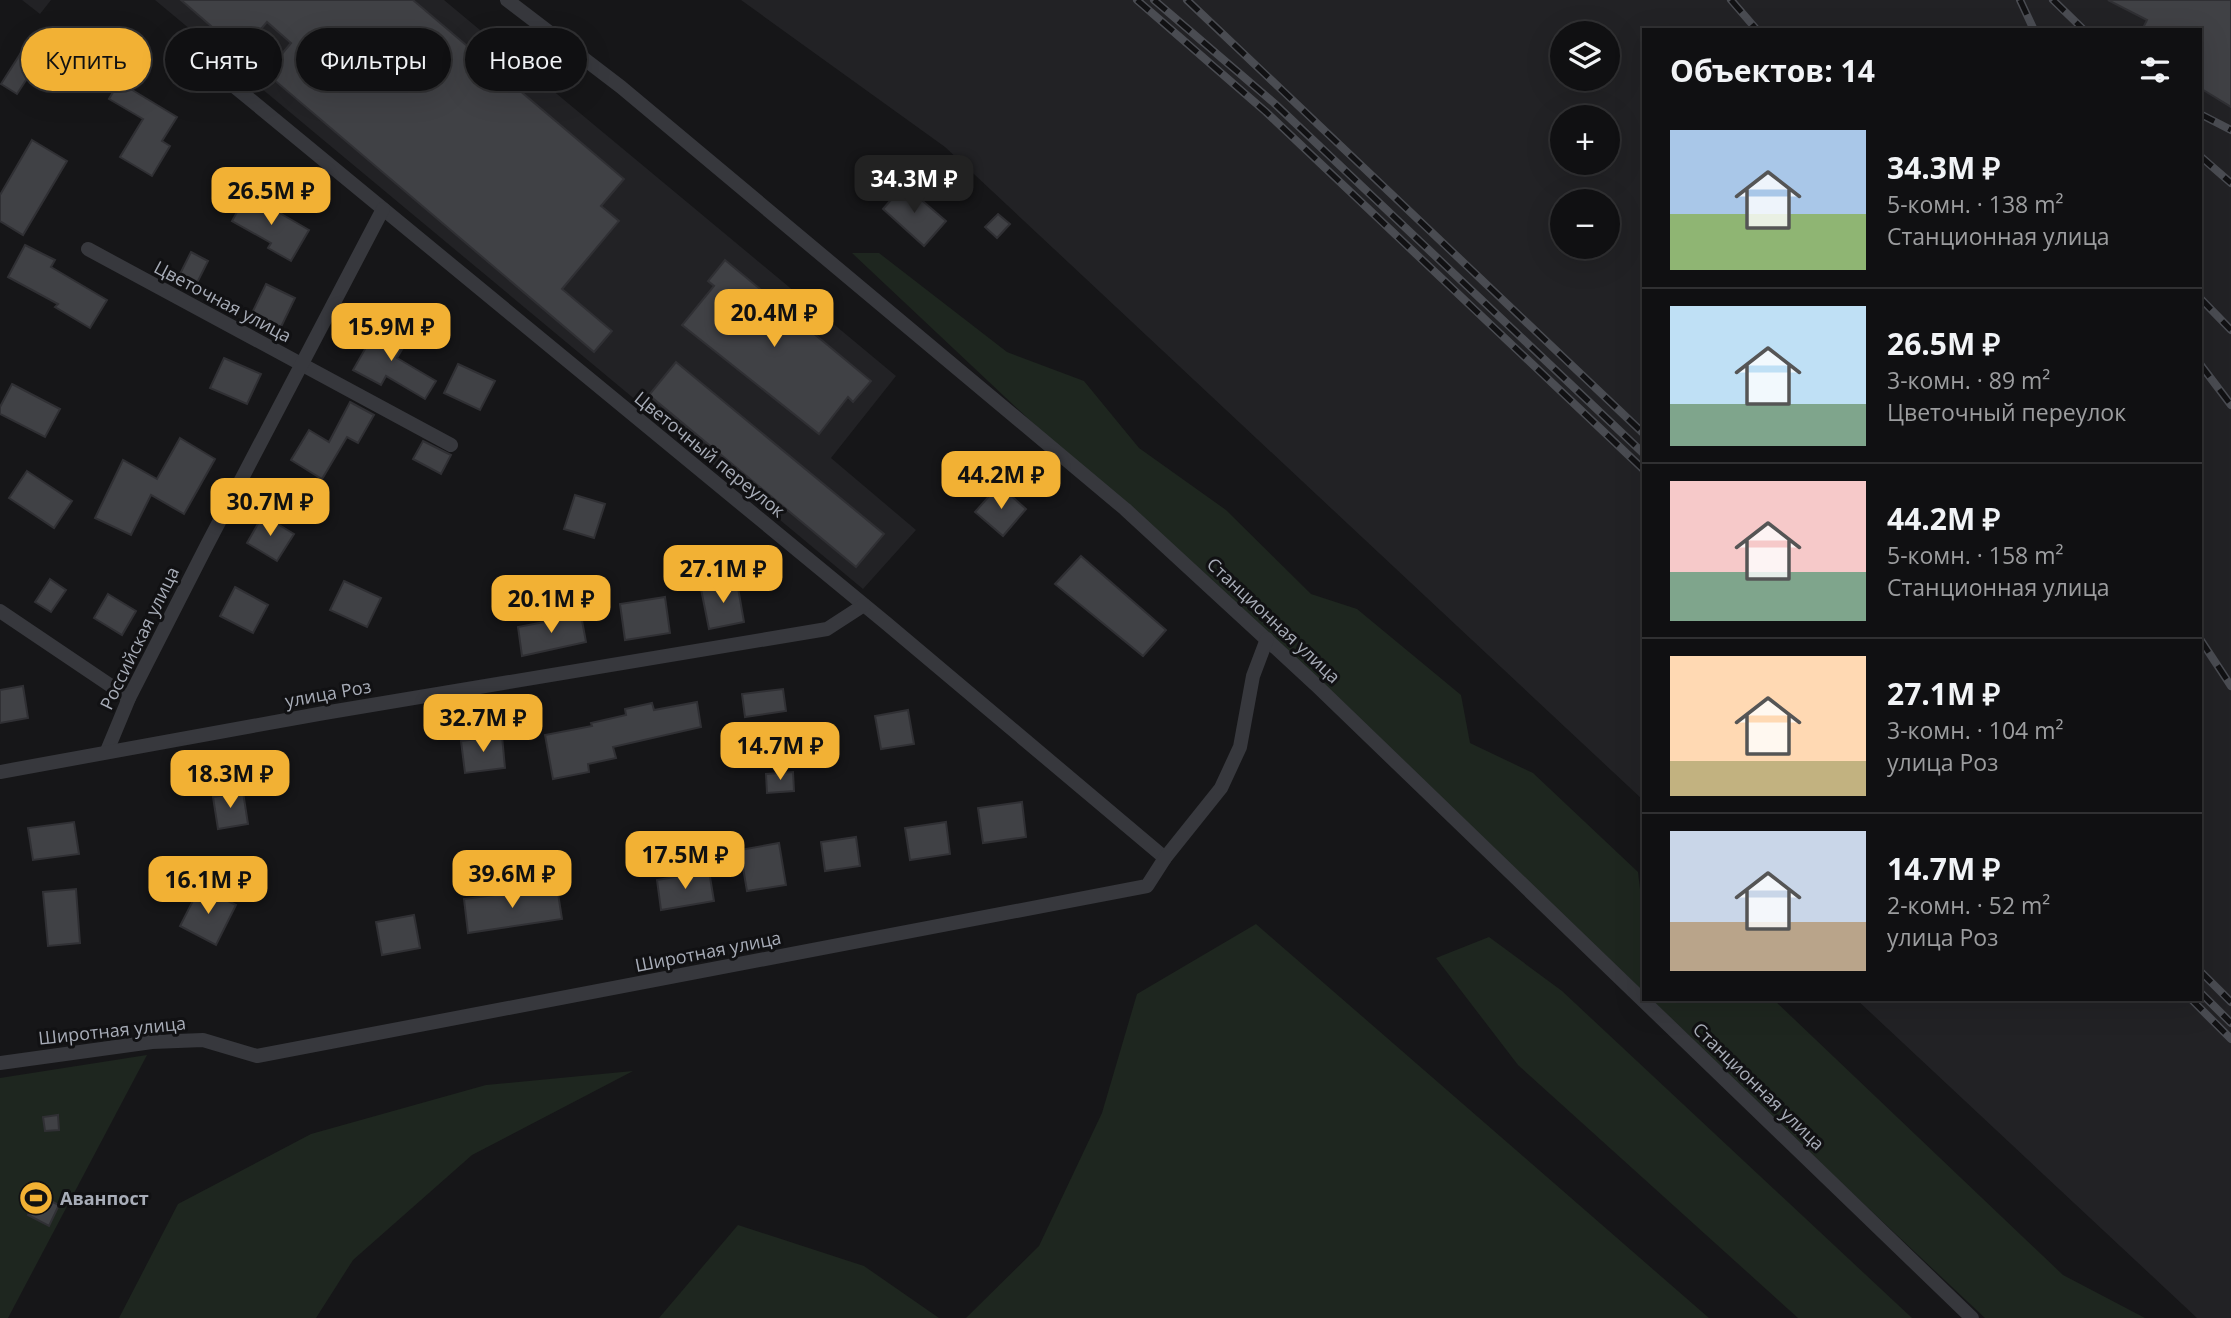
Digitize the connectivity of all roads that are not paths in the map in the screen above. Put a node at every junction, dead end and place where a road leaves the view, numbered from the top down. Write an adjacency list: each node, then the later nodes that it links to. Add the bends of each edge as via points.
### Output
1 (507, 0): 9 (street, Станционная улица, via 621,87 821,252 1125,509)
2 (240, 91): 3 (street, Цветочный переулок)
3 (383, 209): 5 (street, Российская улица); 7 (street, Цветочный переулок)
4 (88, 250): 5 (street, Цветочная улица)
5 (299, 364): 6 (street, Цветочная улица); 10 (street, Российская улица)
6 (451, 445)
7 (863, 605): 11 (street, улица Роз, via 827,629); 13 (street, Цветочный переулок)
8 (0, 611): 10 (street)
9 (1267, 639): 13 (street, Широтная улица, via 1253,676 1240,747 1221,788); 14 (street, Станционная улица)
10 (129, 698): 11 (street, Российская улица)
11 (107, 751): 12 (street, улица Роз)
12 (0, 772)
13 (1165, 858): 16 (street, Широтная улица, via 1147,886 1119,894 257,1056 203,1040 152,1042)
14 (1642, 1000)
15 (1643, 1001): 17 (street, Станционная улица)
16 (0, 1063)
17 (1972, 1318)

